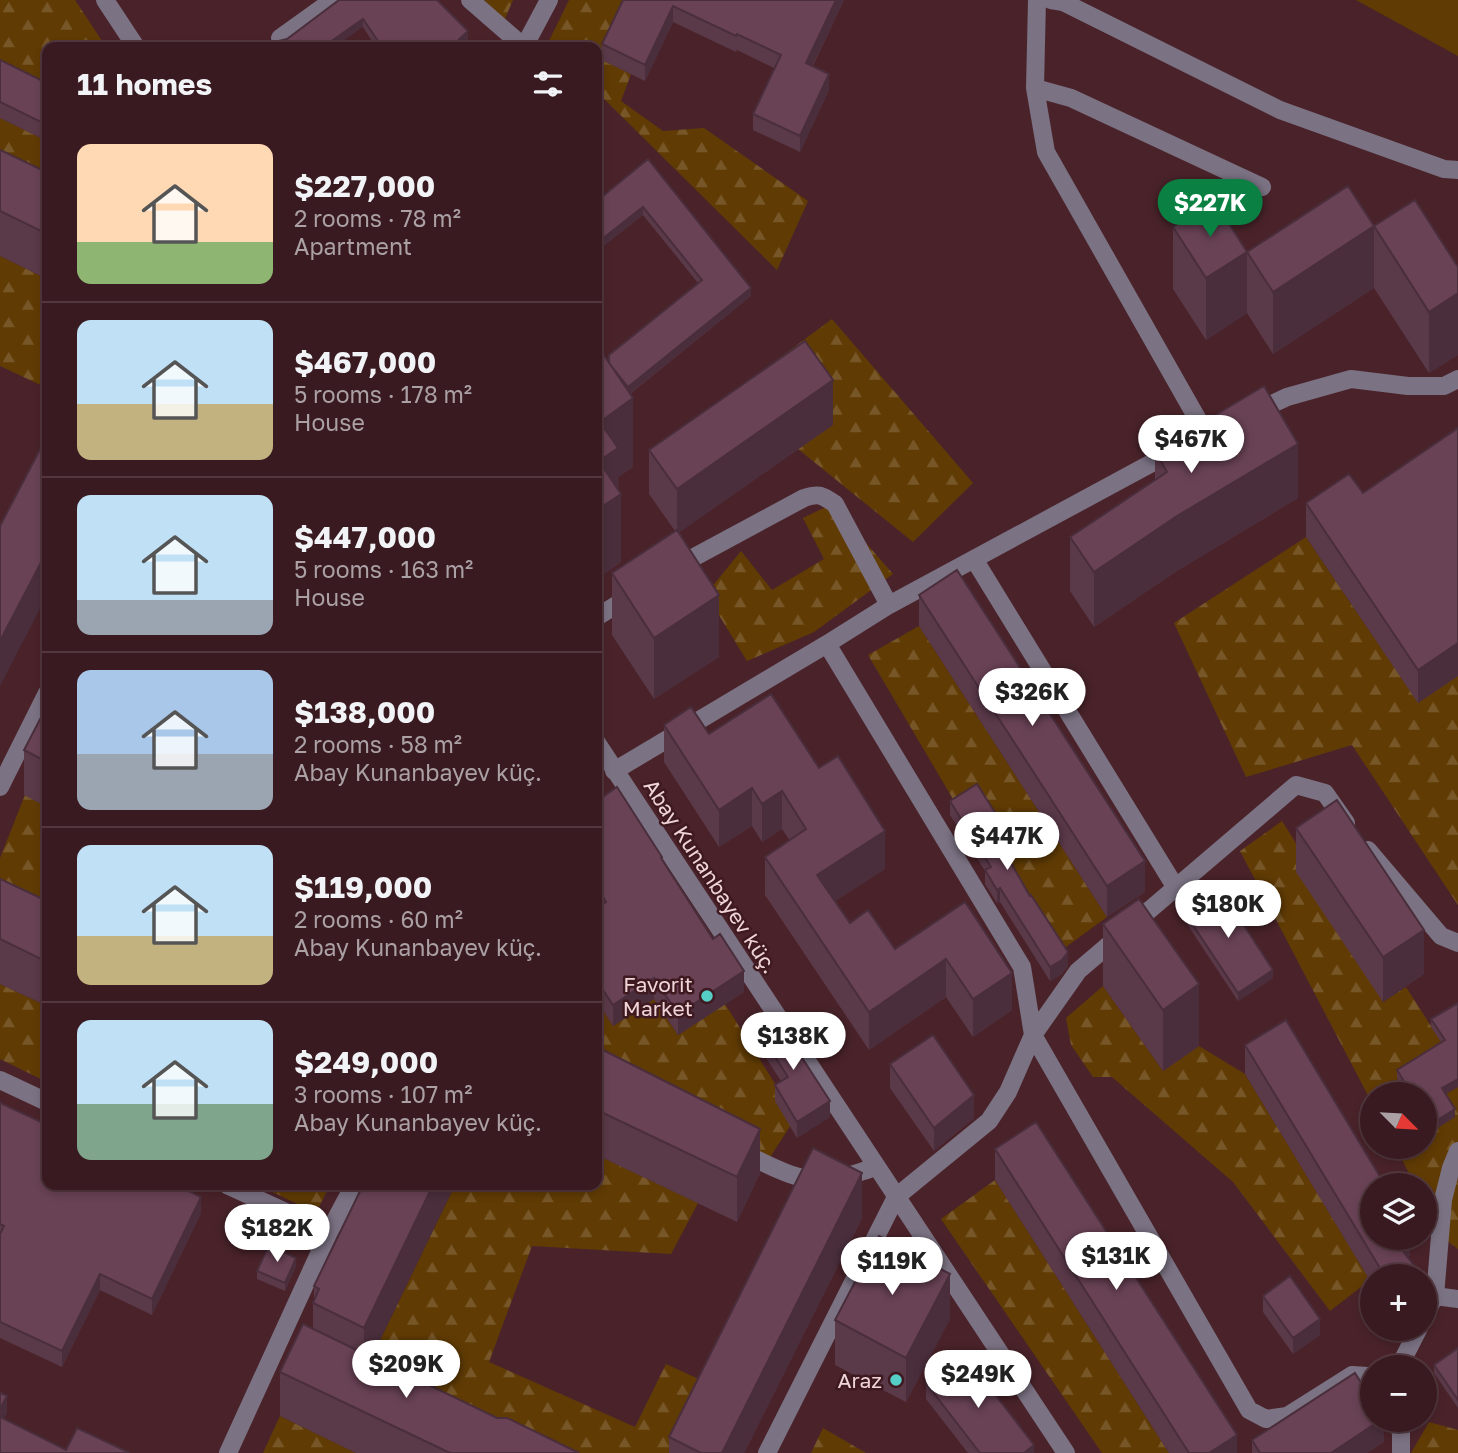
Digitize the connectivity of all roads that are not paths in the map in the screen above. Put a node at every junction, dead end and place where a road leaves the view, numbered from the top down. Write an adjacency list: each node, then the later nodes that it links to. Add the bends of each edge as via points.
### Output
1 (105, 0): 8 (street)
2 (332, 0): 7 (street)
3 (470, 0): 9 (street)
4 (549, 0): 10 (street)
5 (1037, 0): 11 (street)
6 (1051, 0): 12 (street, via 1280,110 1444,169)
7 (280, 38)
8 (133, 42)
9 (518, 42)
10 (527, 42)
11 (1035, 88): 13 (street, via 1070,98); 16 (street, via 1046,152 1212,431)
12 (1458, 170)
13 (1262, 187)
14 (1458, 379): 15 (street, via 1444,386 1351,379 1287,397)
15 (1241, 418)
16 (974, 559): 17 (street); 26 (street)
17 (890, 605): 18 (street, via 835,504 816,494 702,552); 19 (street)
18 (602, 614)
19 (827, 644): 24 (street); 28 (street, via 1022,967)
20 (42, 703): 21 (street)
21 (29, 729): 22 (street); 25 (street)
22 (42, 735)
23 (602, 751): 24 (street, Abay Kunanbayev küç.)
24 (614, 771): 33 (street, Abay Kunanbayev küç.)
25 (0, 787)
26 (1176, 888): 27 (street, via 1296,785 1325,793 1348,827 1441,936); 28 (street, via 1078,971)
27 (1458, 943)
28 (1033, 1035): 36 (street, via 1008,1092 989,1121); 41 (street, via 1249,1410 1266,1419 1287,1416 1352,1375)
29 (0, 1080): 30 (street)
30 (42, 1100)
31 (726, 1144): 33 (street, via 785,1173 812,1179 832,1180)
32 (1458, 1151): 38 (street, via 1443,1200)
33 (876, 1167): 36 (street, Abay Kunanbayev küç.)
34 (238, 1190): 37 (street)
35 (351, 1190): 37 (street)
36 (897, 1197): 44 (street); 45 (street, Abay Kunanbayev küç.)
37 (329, 1232): 43 (street, via 284,1347)
38 (1437, 1272)
39 (1437, 1296): 40 (street)
40 (1458, 1299)
41 (1360, 1376)
42 (1400, 1432): 46 (street)
43 (228, 1453)
44 (767, 1453)
45 (1066, 1453)
46 (1401, 1453)

